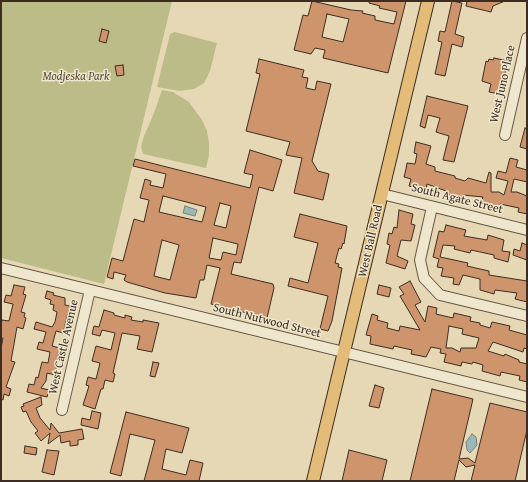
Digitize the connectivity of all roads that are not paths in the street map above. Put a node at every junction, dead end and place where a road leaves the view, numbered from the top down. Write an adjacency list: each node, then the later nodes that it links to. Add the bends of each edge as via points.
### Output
1 (428, 1): 4 (main road, West Ball Road)
2 (527, 38): 3 (street, West Juno Place)
3 (505, 135)
4 (382, 194): 5 (street, South Agate Street); 10 (main road, West Ball Road)
5 (432, 207): 6 (street, South Agate Street); 9 (street, via 420,260 424,278 440,295)
6 (527, 230)
7 (1, 268): 8 (street, South Nutwood Street)
8 (90, 290): 10 (street, South Nutwood Street); 12 (street, West Castle Avenue)
9 (527, 316)
10 (344, 353): 11 (street, South Nutwood Street); 13 (main road, West Ball Road)
11 (527, 397)
12 (62, 410)
13 (314, 481)

